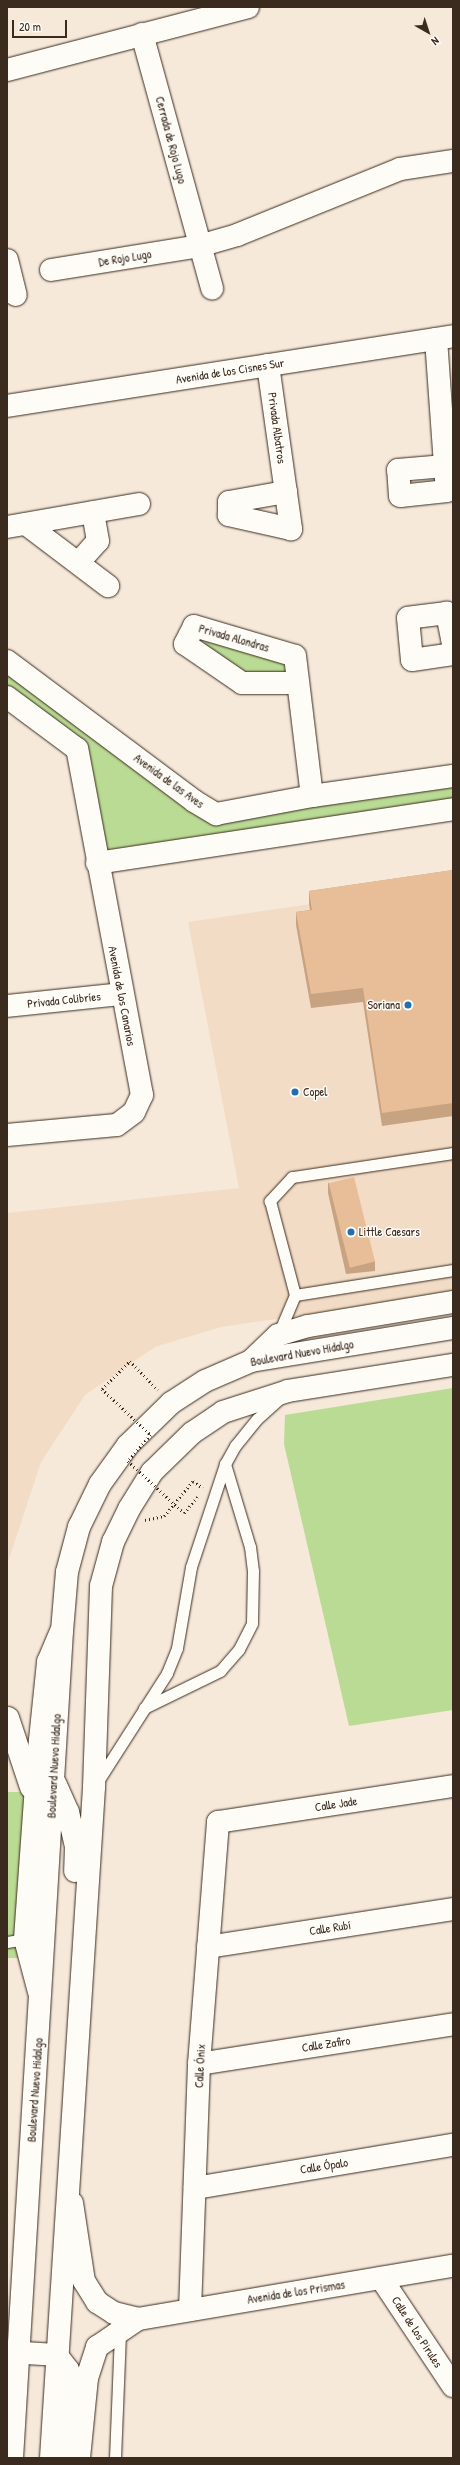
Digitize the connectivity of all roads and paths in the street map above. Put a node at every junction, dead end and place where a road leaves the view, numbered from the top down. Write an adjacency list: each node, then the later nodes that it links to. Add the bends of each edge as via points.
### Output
1 (248, 7): 2 (street)
2 (142, 34): 3 (street); 5 (street, Cerrada de Rojo Lugo)
3 (7, 70)
4 (453, 161): 5 (street, De Rojo Lugo, via 400,169 237,235)
5 (199, 246): 7 (street, De Rojo Lugo); 8 (street, Cerrada de Rojo Lugo)
6 (7, 260): 9 (street)
7 (51, 270)
8 (212, 289)
9 (16, 295)
10 (444, 337): 11 (street, Avenida de los Cisnes Sur); 13 (street)
11 (268, 365): 12 (street, Avenida de los Cisnes Sur); 14 (street, Privada Albatros)
12 (7, 406)
13 (445, 466)
14 (286, 492)
15 (139, 504): 16 (street)
16 (93, 512): 17 (street); 18 (street, via 98,541)
17 (16, 525): 18 (street)
18 (79, 562): 19 (street)
19 (108, 586)
20 (453, 644): 21 (street, via 447,613 408,618 412,660)
21 (453, 654)
22 (7, 661): 25 (street, Avenida de las Aves)
23 (297, 683): 23 (street, Privada Alondras, via 295,656 194,626 185,644 242,683); 28 (street, Privada Alondras)
24 (7, 697): 26 (street)
25 (102, 732): 26 (street); 30 (street, Avenida de las Aves, via 194,801)
26 (77, 749): 32 (street, Avenida de los Canarios)
27 (453, 776): 28 (street, Avenida de las Aves)
28 (312, 796): 30 (street, Avenida de las Aves)
29 (453, 809): 31 (street)
30 (216, 814): 31 (street)
31 (210, 844): 32 (street)
32 (97, 862): 33 (street, Avenida de los Canarios)
33 (122, 994): 34 (street, Privada Colibríes); 35 (street, Avenida de los Canarios, via 142,1095 134,1112 117,1125)
34 (7, 1006)
35 (7, 1135)
36 (453, 1153): 38 (lane, via 292,1177 270,1201)
37 (453, 1270): 38 (lane)
38 (295, 1295): 41 (lane)
39 (453, 1302): 41 (street, via 308,1326)
40 (453, 1328): 42 (street, Boulevard Nuevo Hidalgo)
41 (278, 1335): 42 (street)
42 (251, 1361): 45 (street, Boulevard Nuevo Hidalgo, via 205,1381)
43 (453, 1366): 44 (street)
44 (288, 1391): 46 (lane, via 257,1419 235,1446); 55 (street, via 223,1412 192,1433 152,1472 129,1509 113,1542 101,1586)
45 (171, 1403): 47 (path, bridge, via 130,1361 102,1389 151,1435 128,1461 184,1513 204,1489 193,1481); 48 (street, Boulevard Nuevo Hidalgo, via 128,1445 100,1484 79,1527 67,1572)
46 (225, 1464): 49 (lane, via 191,1567 178,1648 167,1673); 49 (lane, via 250,1547 253,1572 252,1623 240,1649 220,1671)
47 (164, 1516)
48 (62, 1631): 50 (street, via 48,1662); 53 (street, Boulevard Nuevo Hidalgo)
49 (143, 1709): 55 (lane)
50 (44, 1712): 51 (street, via 33,1719 20,1721); 52 (street)
51 (7, 1718): 52 (street); 56 (street)
52 (38, 1759): 53 (street); 56 (street)
53 (54, 1779): 61 (street, via 68,1812 76,1847 74,1911); 62 (street, Boulevard Nuevo Hidalgo)
54 (453, 1786): 57 (street, Calle Jade)
55 (94, 1787): 61 (street)
56 (35, 1802): 59 (street)
57 (218, 1822): 60 (street, Calle Ónix)
58 (453, 1909): 60 (street, Calle Rubí)
59 (16, 1940): 62 (street)
60 (208, 1947): 64 (street, Calle Ónix)
61 (81, 1962): 66 (street)
62 (41, 2001): 72 (street, Boulevard Nuevo Hidalgo)
63 (453, 2024): 64 (street, Calle Zafiro)
64 (199, 2064): 67 (street, Calle Ónix)
65 (453, 2145): 67 (street, Calle Ópalo)
66 (67, 2177): 71 (street, Avenida de los Prismas, via 84,2281 97,2302); 73 (street)
67 (195, 2188): 70 (street, Calle Ónix)
68 (453, 2266): 69 (street, Avenida de los Prismas)
69 (381, 2278): 70 (street, Avenida de los Prismas); 74 (street, Calle de los Pirules)
70 (190, 2310): 71 (street, Avenida de los Prismas)
71 (129, 2324): 78 (street, Avenida de los Prismas, via 97,2347 87,2378); 79 (lane)
72 (12, 2352): 73 (street); 75 (street, Boulevard Nuevo Hidalgo)
73 (57, 2355): 76 (street); 77 (street, via 68,2370 72,2388)
74 (449, 2375)
75 (12, 2458)
76 (51, 2458)
77 (67, 2458)
78 (79, 2458)
79 (115, 2458)

